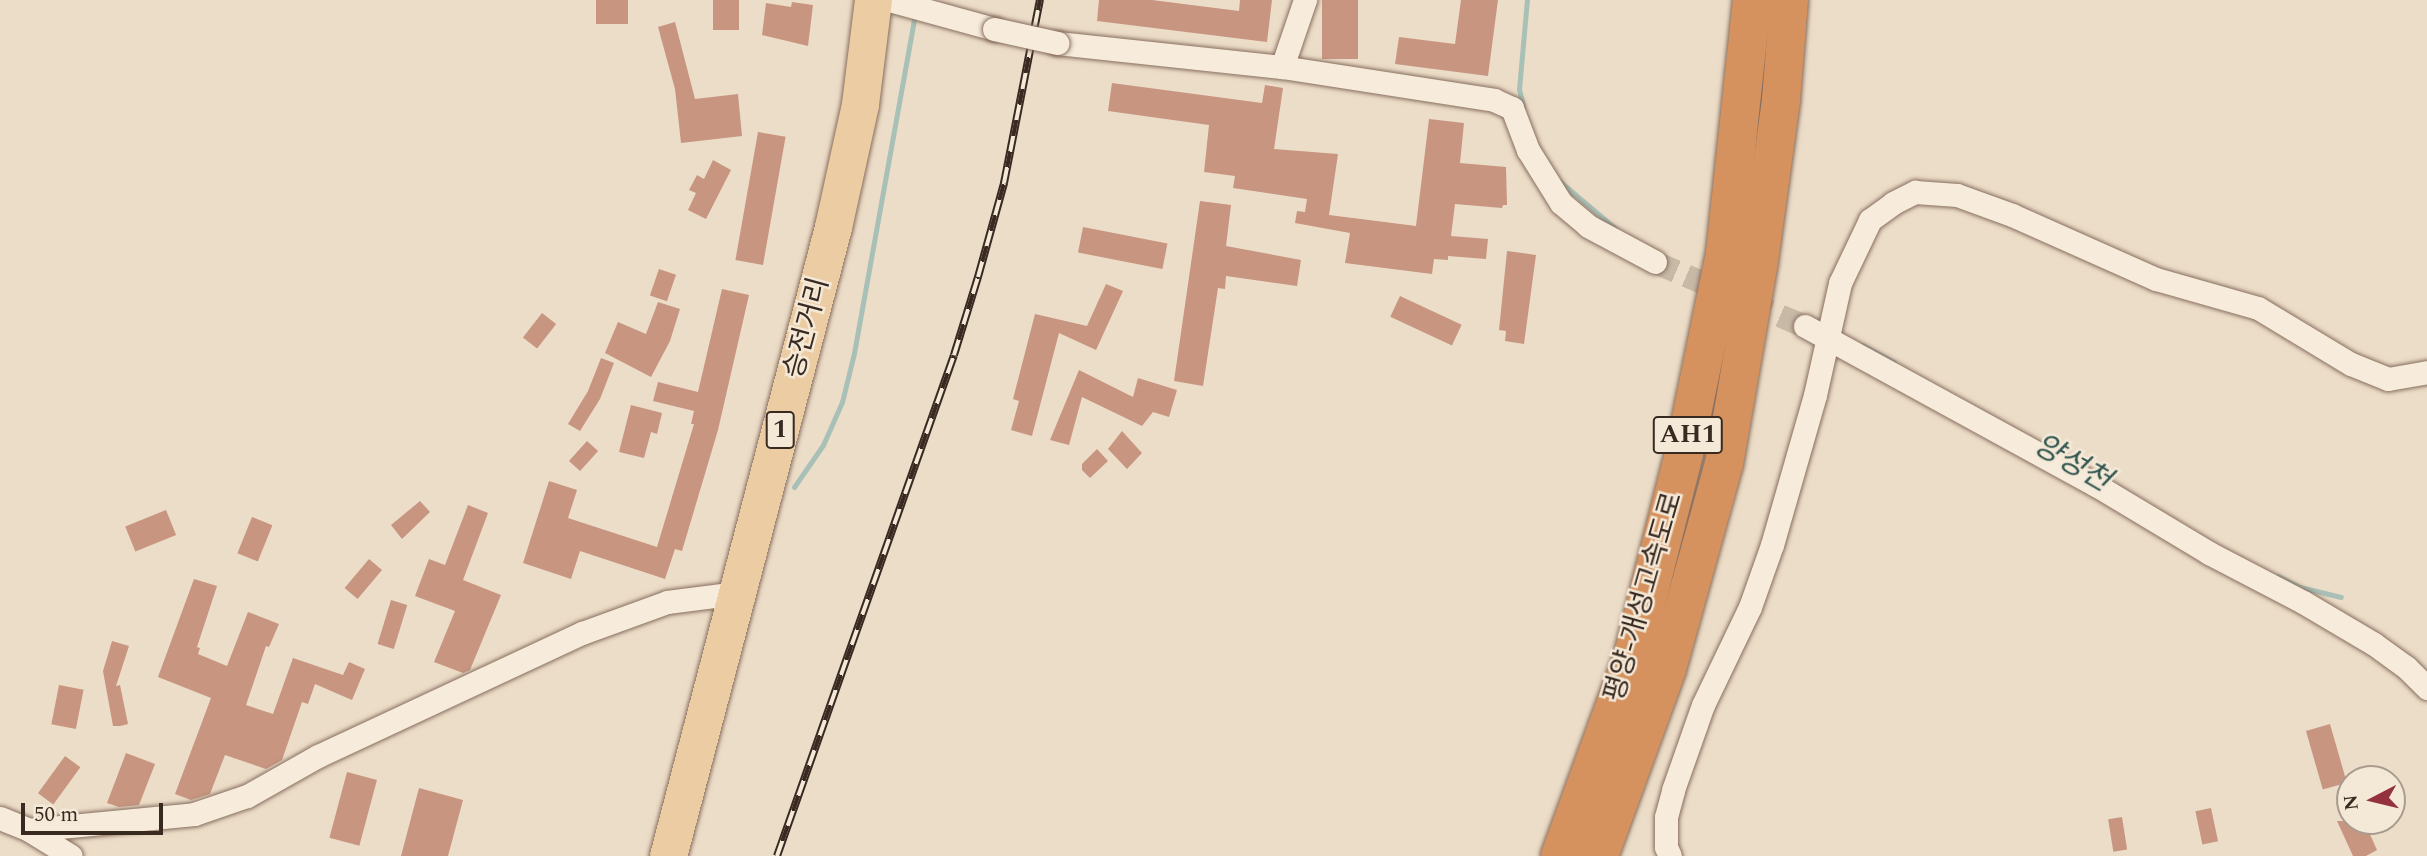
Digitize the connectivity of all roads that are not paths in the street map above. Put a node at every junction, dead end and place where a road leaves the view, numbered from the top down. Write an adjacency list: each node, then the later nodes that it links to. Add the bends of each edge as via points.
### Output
1 (1305, 0): 5 (street)
2 (1752, 0): 16 (highway, 평양-개성고속도로 / AH1, via 1725,253 1684,453 1632,659)
3 (1789, 0): 17 (highway, 평양-개성고속도로 / AH1, via 1761,248 1724,464 1667,668)
4 (898, 3): 5 (street, bridge, via 1057,43); 10 (main road, 승전거리 / 1, via 860,104)
5 (1282, 67): 6 (street, via 1494,100 1512,108 1528,150 1561,203 1588,226)
6 (1655, 262)
7 (1805, 326): 8 (street)
8 (1827, 336): 9 (street, via 1840,283 1870,220 1915,192 1957,195 2156,279 2258,307 2351,364 2388,379); 11 (street, via 2303,602 2374,644); 18 (street, via 1772,545 1750,607 1703,705 1673,790 1666,817)
9 (2427, 372)
10 (737, 593): 13 (street, via 667,602 582,633 318,757 247,796 194,814); 15 (main road, 승전거리 / 1)
11 (2427, 688)
12 (0, 818): 13 (street)
13 (29, 830): 14 (street)
14 (71, 856)
15 (668, 856)
16 (1560, 856)
17 (1599, 856)
18 (1670, 856)

